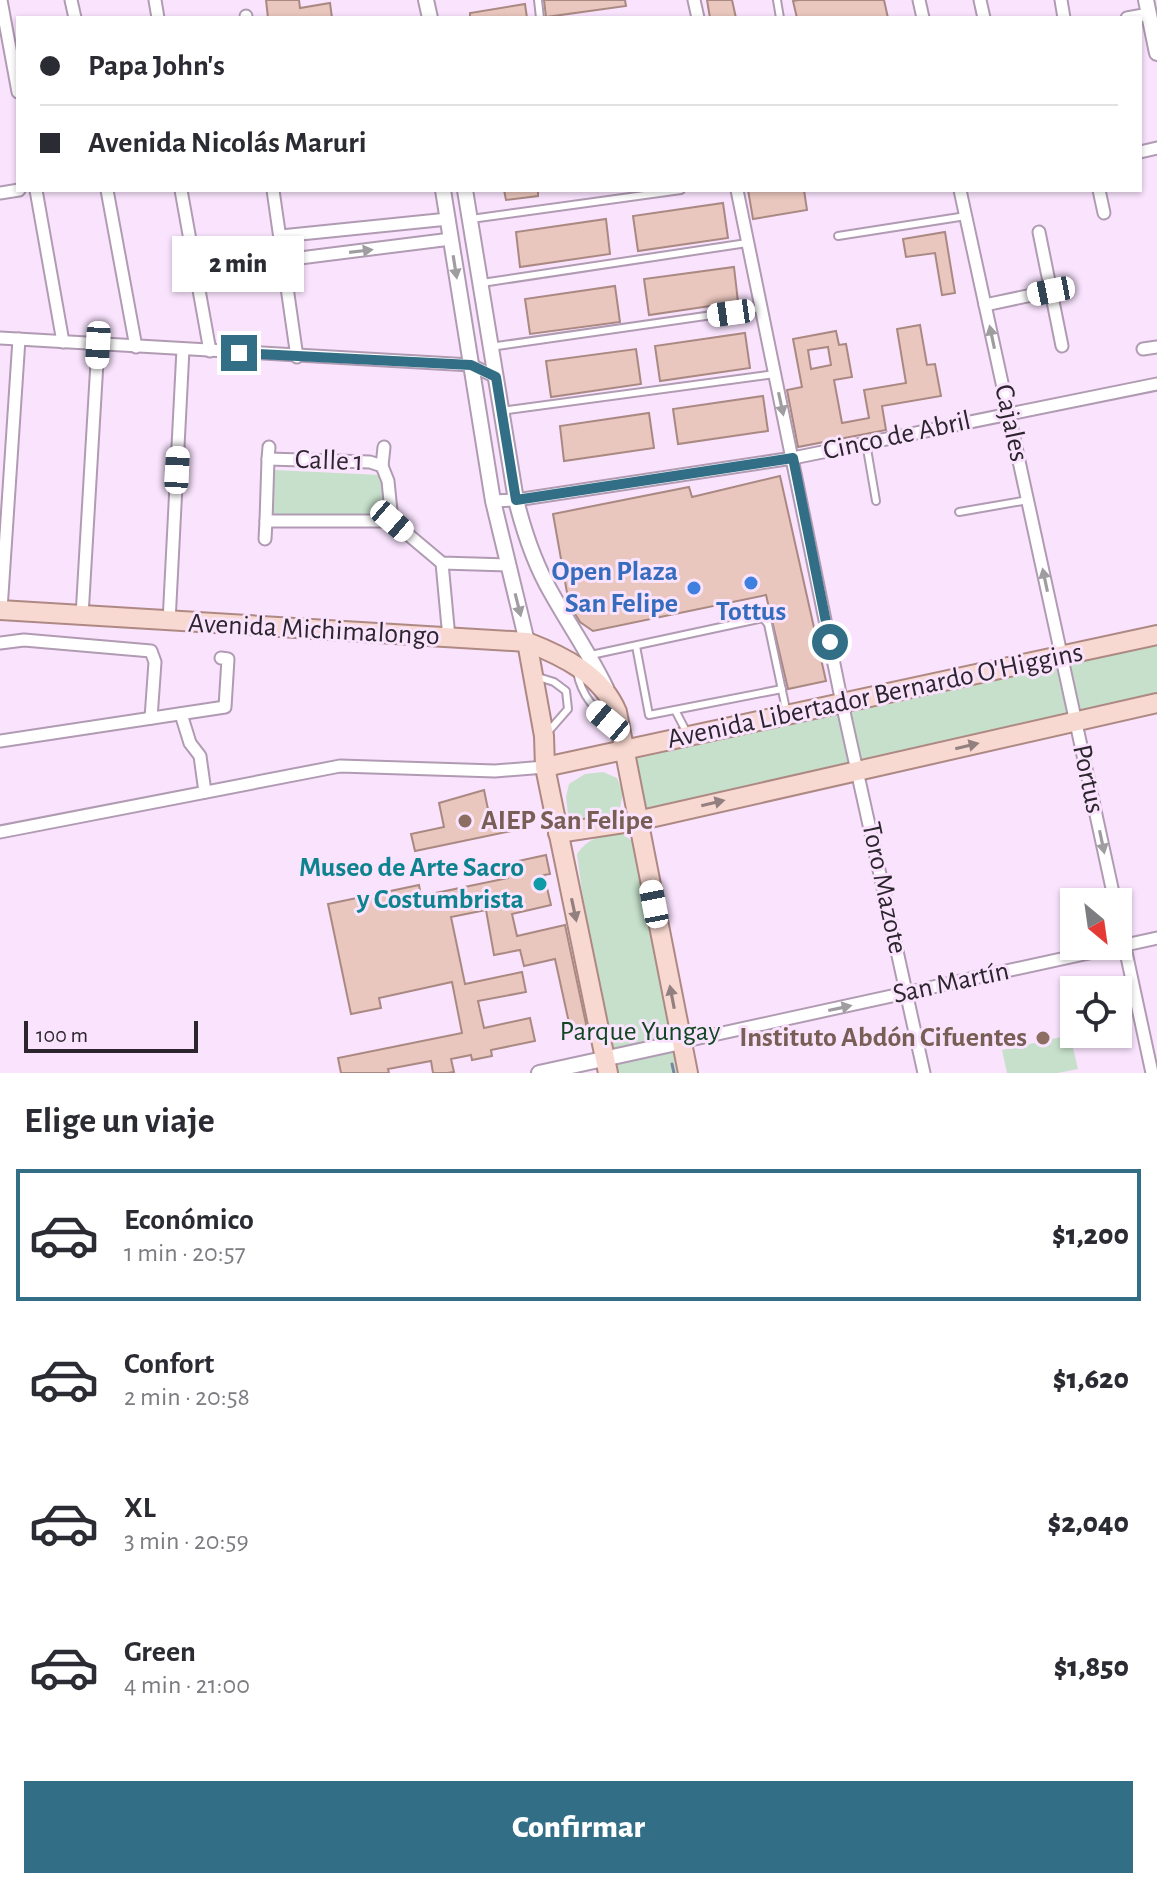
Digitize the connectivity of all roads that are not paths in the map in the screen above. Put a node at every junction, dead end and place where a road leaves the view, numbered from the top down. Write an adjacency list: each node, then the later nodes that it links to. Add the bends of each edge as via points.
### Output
1 (1, 0): 6 (street)
2 (426, 0): 3 (street)
3 (433, 0)
4 (1147, 7): 5 (street)
5 (1157, 53)
6 (10, 60): 7 (street)
7 (16, 84)
8 (36, 192): 34 (street)
9 (107, 192): 37 (street)
10 (181, 192): 42 (street)
11 (273, 192): 23 (street)
12 (443, 192): 20 (street)
13 (465, 192): 21 (street)
14 (667, 192): 21 (lane)
15 (737, 192): 26 (street, Toro Mazote)
16 (962, 192): 19 (street, Cajales)
17 (1099, 192): 18 (street)
18 (1104, 213)
19 (966, 216): 24 (lane); 30 (street, Cajales)
20 (448, 219): 23 (street); 25 (street)
21 (471, 219): 28 (street)
22 (1039, 232): 29 (street)
23 (281, 236): 27 (street)
24 (838, 236)
25 (451, 239): 27 (street, one-way to 25); 44 (street, one-way to 44)
26 (747, 243): 28 (lane); 31 (street, Toro Mazote)
27 (284, 260): 43 (street)
28 (481, 283): 38 (street)
29 (1051, 291): 30 (street); 36 (street)
30 (985, 305): 49 (street, Cajales, one-way to 30)
31 (761, 308): 38 (lane); 45 (street, Toro Mazote)
32 (0, 338): 33 (street)
33 (19, 339): 34 (street); 64 (street)
34 (63, 342): 35 (street)
35 (98, 345): 37 (street); 65 (street)
36 (1062, 346)
37 (136, 347): 40 (street)
38 (490, 347): 44 (street); 46 (street)
39 (1157, 347): 41 (street)
40 (183, 349): 42 (street); 66 (street)
41 (1143, 349)
42 (210, 351): 43 (street)
43 (297, 357): 44 (street)
44 (471, 365): 46 (street); 56 (street)
45 (775, 374): 48 (lane); 52 (street, Toro Mazote, one-way to 52)
46 (496, 377): 48 (street)
47 (1157, 384): 49 (street, Cinco de Abril)
48 (501, 411): 54 (street)
49 (1009, 413): 50 (street, Cinco de Abril); 55 (street, Cajales)
50 (866, 443): 52 (street, Cinco de Abril); 57 (lane)
51 (384, 447): 53 (street, Calle 1)
52 (793, 458): 54 (street, Cinco de Abril); 77 (street, Toro Mazote)
53 (382, 466): 59 (street, Calle 1, via 268,453); 60 (street)
54 (516, 500): 56 (street, Cinco de Abril); 74 (street, via 525,535)
55 (1028, 500): 58 (lane); 72 (street, Cajales, one-way to 55)
56 (493, 501): 63 (street)
57 (876, 501)
58 (959, 512)
59 (266, 521): 60 (street); 61 (street)
60 (392, 521): 62 (street)
61 (265, 539)
62 (442, 563): 63 (street); 68 (street)
63 (508, 565): 69 (street, one-way to 69)
64 (1, 610): 65 (main road, Avenida Michimalongo)
65 (82, 616): 66 (main road, Avenida Michimalongo)
66 (169, 622): 68 (main road, Avenida Michimalongo)
67 (1157, 635): 72 (main road, Avenida Libertador Bernardo O'Higgins)
68 (449, 638): 69 (main road, Avenida Michimalongo)
69 (527, 642): 74 (main road, Avenida Michimalongo); 75 (main road)
70 (0, 643): 82 (street, via 24,640 151,651)
71 (636, 646): 74 (lane); 76 (lane, via 763,618); 79 (lane, via 649,715)
72 (1061, 656): 77 (main road, Avenida Libertador Bernardo O'Higgins); 83 (street, Portus)
73 (221, 658): 80 (street, via 228,659 225,707)
74 (583, 659): 87 (main road, Avenida Michimalongo, via 610,696); 87 (lane, via 579,686)
75 (532, 675): 84 (main road); 84 (lane, via 566,691 568,709)
76 (782, 689): 79 (lane); 81 (lane)
77 (842, 703): 81 (main road, Avenida Libertador Bernardo O'Higgins); 89 (street, Toro Mazote)
78 (1157, 703): 83 (main road)
79 (675, 710): 85 (lane)
80 (181, 714): 82 (street); 90 (street, via 200,756)
81 (787, 715): 85 (main road, Avenida Libertador Bernardo O'Higgins)
82 (151, 718): 86 (street)
83 (1076, 721): 89 (main road, one-way to 83); 94 (street, Portus, one-way to 94)
84 (544, 736): 88 (main road)
85 (688, 736): 87 (main road, Avenida Libertador Bernardo O'Higgins)
86 (0, 741)
87 (622, 741): 88 (main road, Avenida Libertador Bernardo O'Higgins); 91 (main road)
88 (545, 767): 90 (street, via 495,771 340,766); 93 (main road)
89 (858, 771): 91 (main road, one-way to 89); 99 (street, Toro Mazote)
90 (205, 792): 92 (street)
91 (637, 821): 93 (main road); 100 (main road, one-way to 91)
92 (0, 832)
93 (558, 833): 101 (main road, one-way to 101)
94 (1112, 888)
95 (1157, 938): 96 (street, San Martín)
96 (1132, 943)
97 (1060, 959): 99 (street, San Martín)
98 (1127, 960): 105 (street)
99 (907, 993): 100 (street, San Martín, one-way to 99); 104 (street, Toro Mazote)
100 (681, 1042): 101 (street, San Martín); 103 (main road)
101 (607, 1066): 102 (street, San Martín)
102 (539, 1073)
103 (688, 1073)
104 (924, 1073)
105 (1152, 1073)

